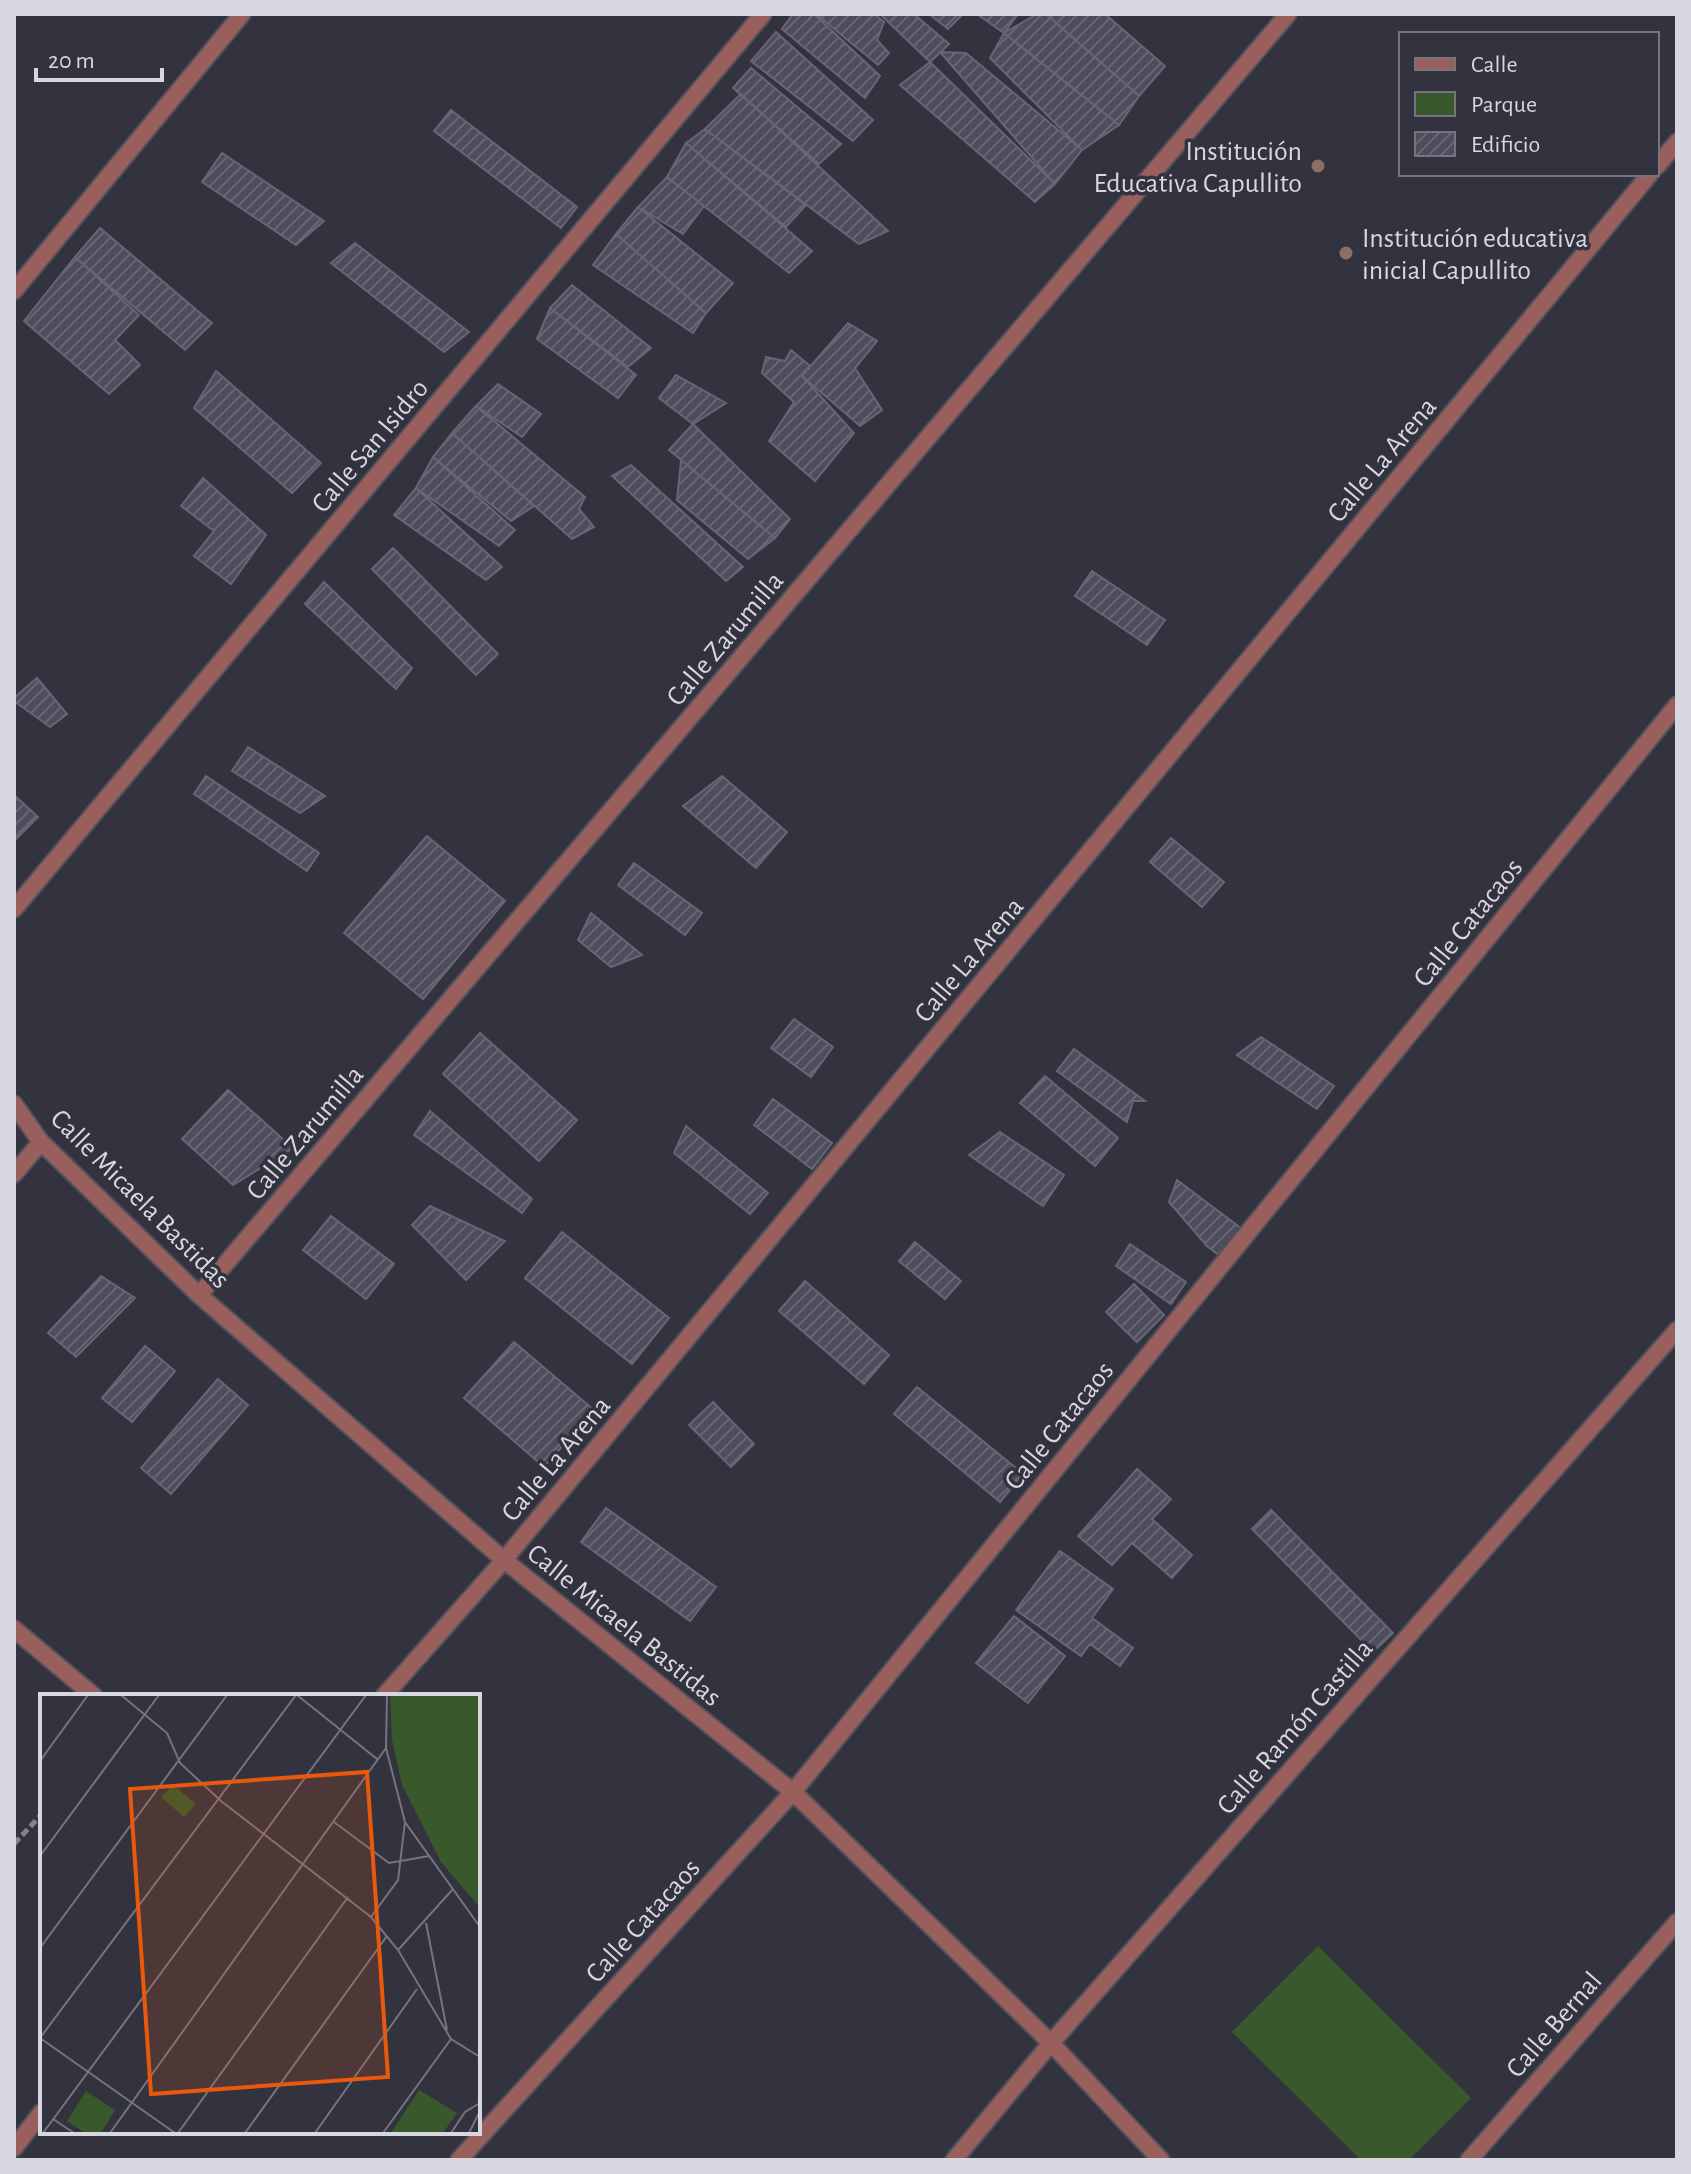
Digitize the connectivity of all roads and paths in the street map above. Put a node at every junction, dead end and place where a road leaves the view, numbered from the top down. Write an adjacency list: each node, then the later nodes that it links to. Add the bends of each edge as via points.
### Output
1 (242, 14): 7 (street)
2 (763, 14): 9 (street, Calle San Isidro)
3 (1288, 14): 13 (street, Calle Zarumilla)
4 (1677, 142): 5 (street)
5 (1659, 164)
6 (1648, 176): 15 (street, Calle La Arena)
7 (14, 291)
8 (1677, 705): 19 (street, Calle Catacaos)
9 (14, 909)
10 (14, 1104): 11 (street, Calle Micaela Bastidas)
11 (41, 1142): 12 (street); 13 (street, Calle Micaela Bastidas)
12 (14, 1174)
13 (199, 1295): 15 (street, Calle Micaela Bastidas)
14 (1677, 1330): 23 (street, Calle Ramón Castilla)
15 (504, 1560): 18 (street, Calle La Arena); 19 (street, Calle Micaela Bastidas)
16 (14, 1629): 17 (street)
17 (92, 1694)
18 (386, 1694)
19 (793, 1792): 23 (street, Calle Micaela Bastidas); 26 (street, Calle Catacaos)
20 (40, 1816): 21 (path)
21 (14, 1844)
22 (1677, 1922): 29 (street, Calle Bernal)
23 (1051, 2043): 27 (street, Calle Ramón Castilla); 28 (street, Calle Micaela Bastidas)
24 (40, 2115): 25 (street)
25 (14, 2148)
26 (459, 2160)
27 (954, 2160)
28 (1161, 2160)
29 (1469, 2160)

